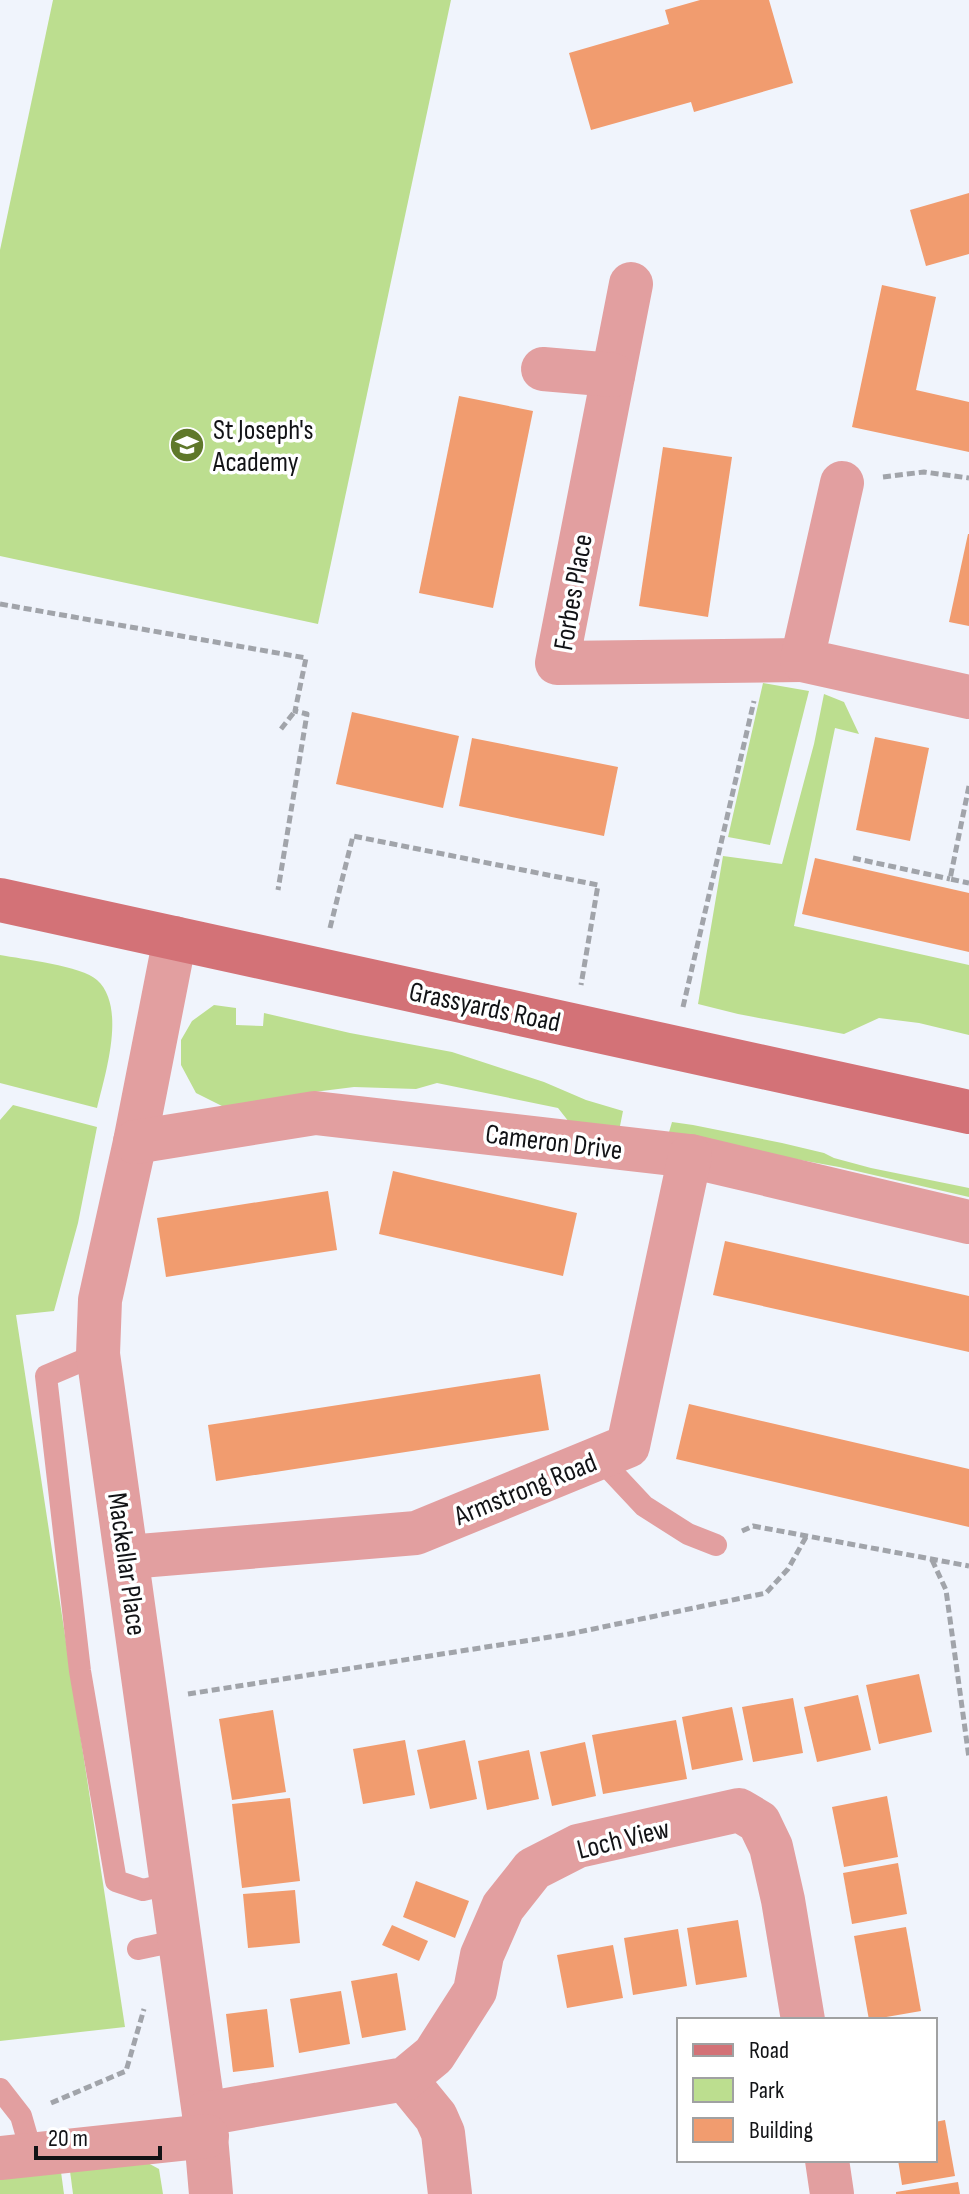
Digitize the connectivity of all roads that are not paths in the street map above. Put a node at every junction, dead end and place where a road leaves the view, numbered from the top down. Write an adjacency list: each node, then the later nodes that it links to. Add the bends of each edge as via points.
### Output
1 (631, 284): 3 (street, Forbes Place)
2 (543, 369): 3 (street)
3 (613, 375): 5 (street, Forbes Place, via 557,663)
4 (842, 483): 5 (street)
5 (782, 661): 6 (street, Forbes Place)
6 (969, 697)
7 (0, 900): 8 (main road, Grassyards Road)
8 (175, 938): 9 (main road, Grassyards Road); 10 (street, Mackellar Place)
9 (969, 1112)
10 (135, 1142): 11 (street, Cameron Drive, via 315,1113); 13 (street, Mackellar Place, via 100,1300)
11 (690, 1156): 12 (street, Cameron Drive); 14 (street, Armstrong Road, via 628,1446)
12 (969, 1222)
13 (98, 1354): 16 (street, Mackellar Place); 17 (lane, via 46,1376 80,1671 116,1881 143,1890)
14 (599, 1458): 15 (lane, via 644,1506); 16 (street, Armstrong Road, via 416,1533)
15 (716, 1545)
16 (128, 1557): 17 (street, Mackellar Place)
17 (172, 1883): 21 (street, Mackellar Place, via 158,1945 189,2014)
18 (803, 2018): 19 (street, Loch View, via 771,1847 759,1822 739,1810 578,1846 533,1869 503,1907 482,1955 475,1991 434,2055)
19 (405, 2079): 21 (street); 25 (street, via 443,2133)
20 (0, 2089): 22 (lane)
21 (206, 2125): 22 (street); 24 (street, Mackellar Place)
22 (17, 2143)
23 (827, 2162): 26 (street)
24 (211, 2194)
25 (450, 2194)
26 (832, 2194)

